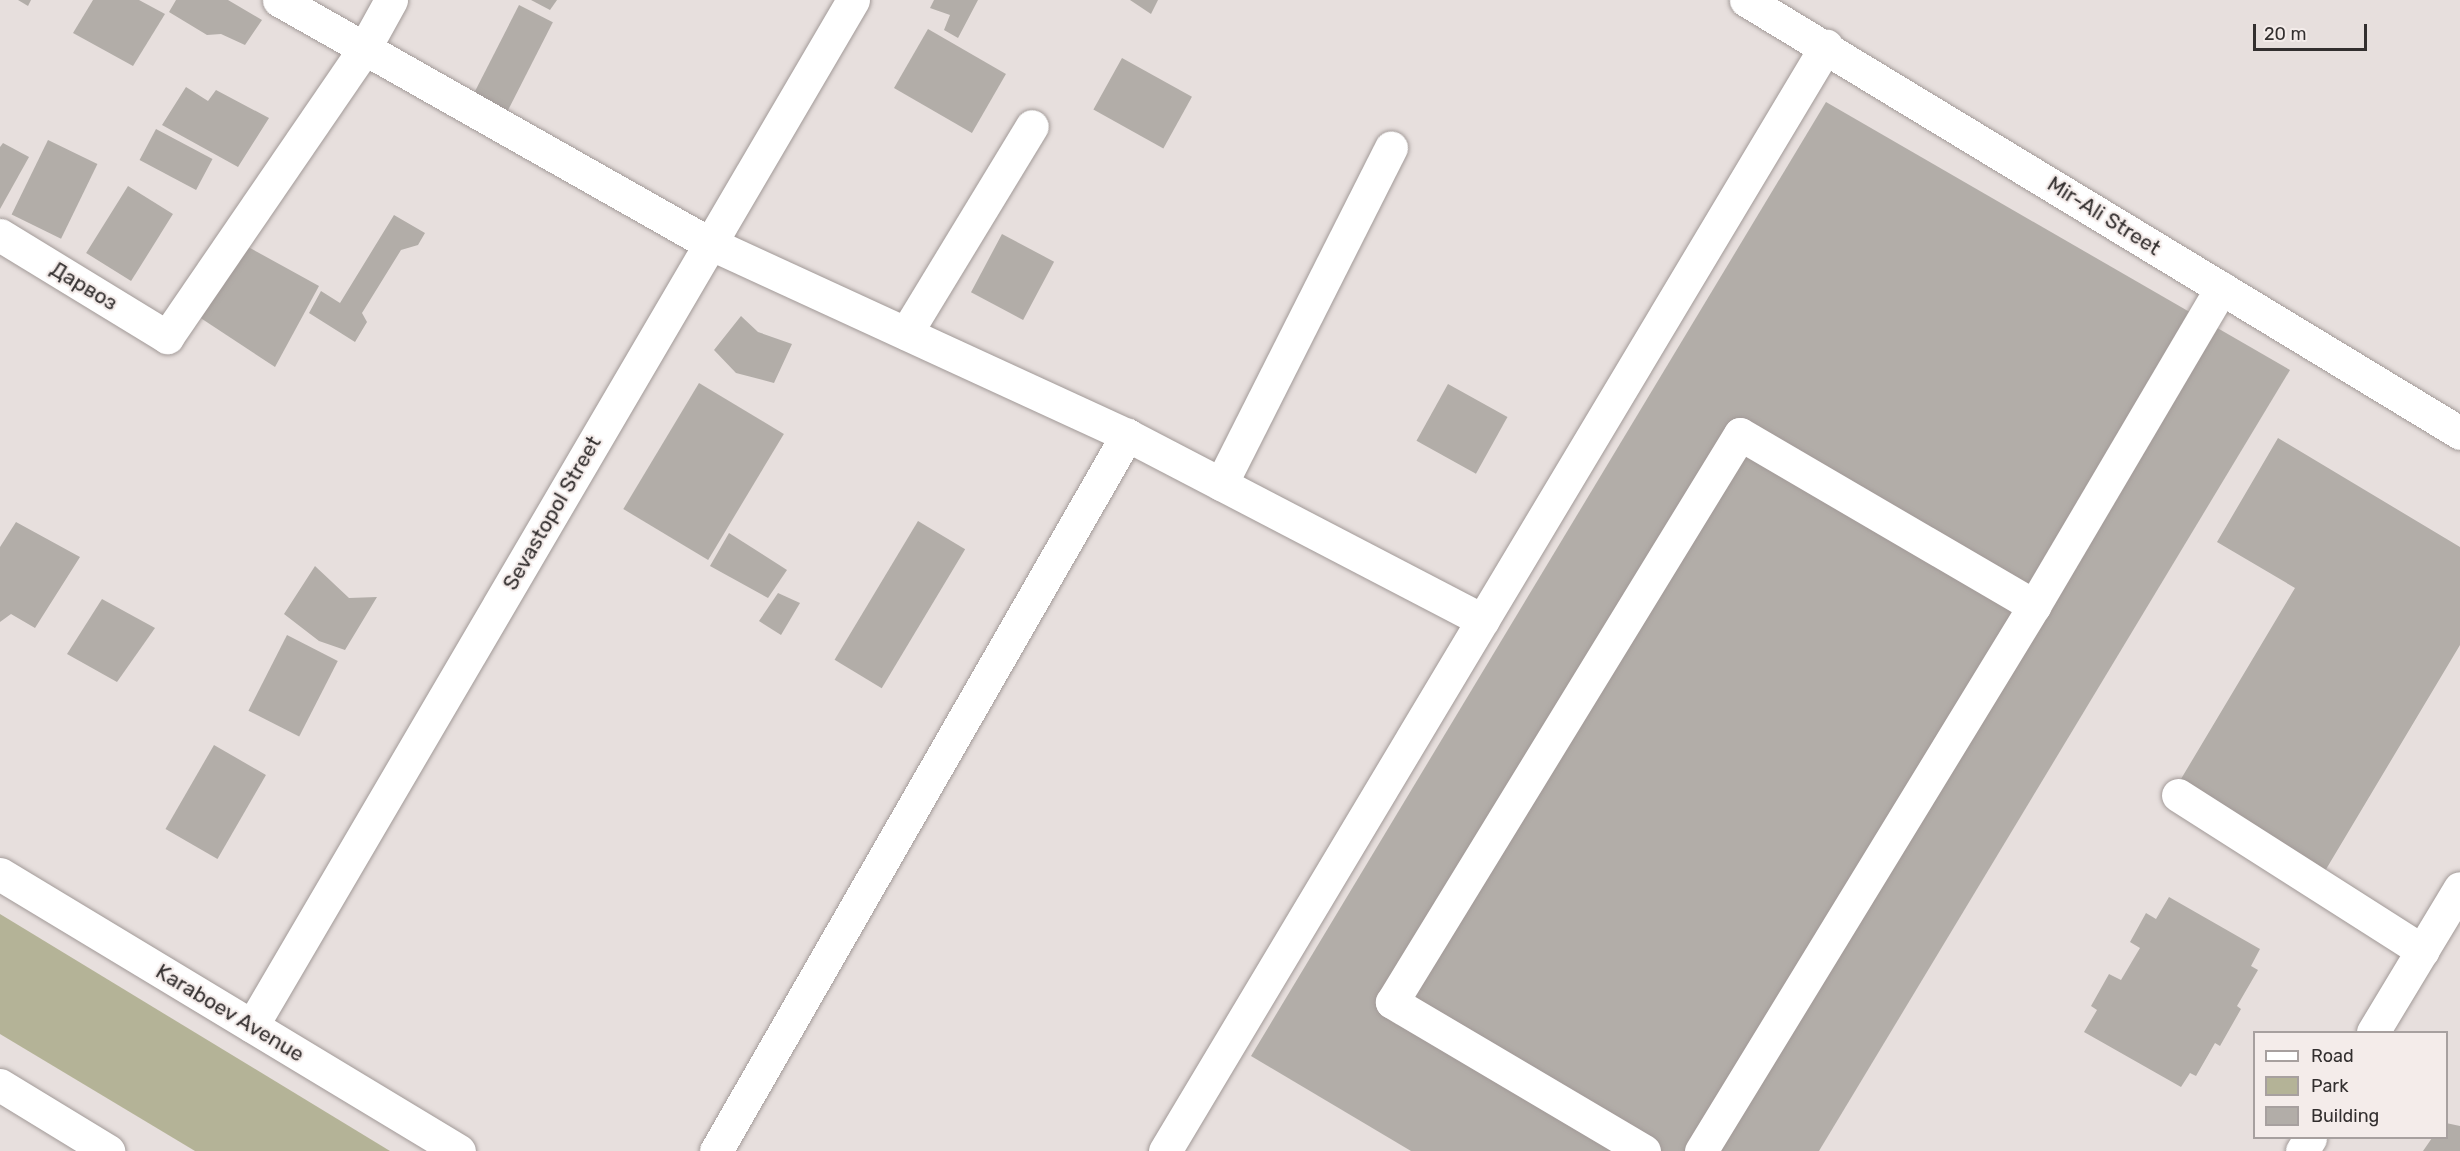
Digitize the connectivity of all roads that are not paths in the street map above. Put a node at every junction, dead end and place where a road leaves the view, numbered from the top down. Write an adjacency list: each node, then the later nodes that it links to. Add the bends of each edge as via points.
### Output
1 (279, 0): 6 (main road)
2 (391, 0): 6 (main road)
3 (853, 0): 10 (main road, Sevastopol Street)
4 (1746, 0): 5 (main road, Mir-Ali Street)
5 (1826, 46): 11 (main road, Mir-Ali Street); 17 (main road)
6 (364, 49): 9 (main road, Дарвоз, via 167,337); 10 (main road)
7 (1032, 126): 12 (main road)
8 (1390, 148): 15 (main road)
9 (0, 235)
10 (709, 243): 12 (main road); 22 (main road, Sevastopol Street)
11 (2220, 288): 13 (main road, Mir-Ali Street); 16 (main road)
12 (906, 333): 14 (main road)
13 (2460, 433)
14 (1127, 435): 15 (main road); 27 (main road)
15 (1221, 484): 17 (main road)
16 (2034, 606): 29 (main road, via 1740,434 1392,1002); 30 (main road)
17 (1483, 620): 28 (main road)
18 (2178, 795): 21 (main road)
19 (0, 874): 22 (main road, Karaboev Avenue)
20 (2460, 888): 21 (main road)
21 (2422, 951): 23 (main road)
22 (252, 1026): 26 (main road, Karaboev Avenue)
23 (2374, 1031)
24 (0, 1085): 25 (main road)
25 (108, 1151)
26 (459, 1151)
27 (716, 1151)
28 (1165, 1151)
29 (1644, 1151)
30 (1701, 1151)

